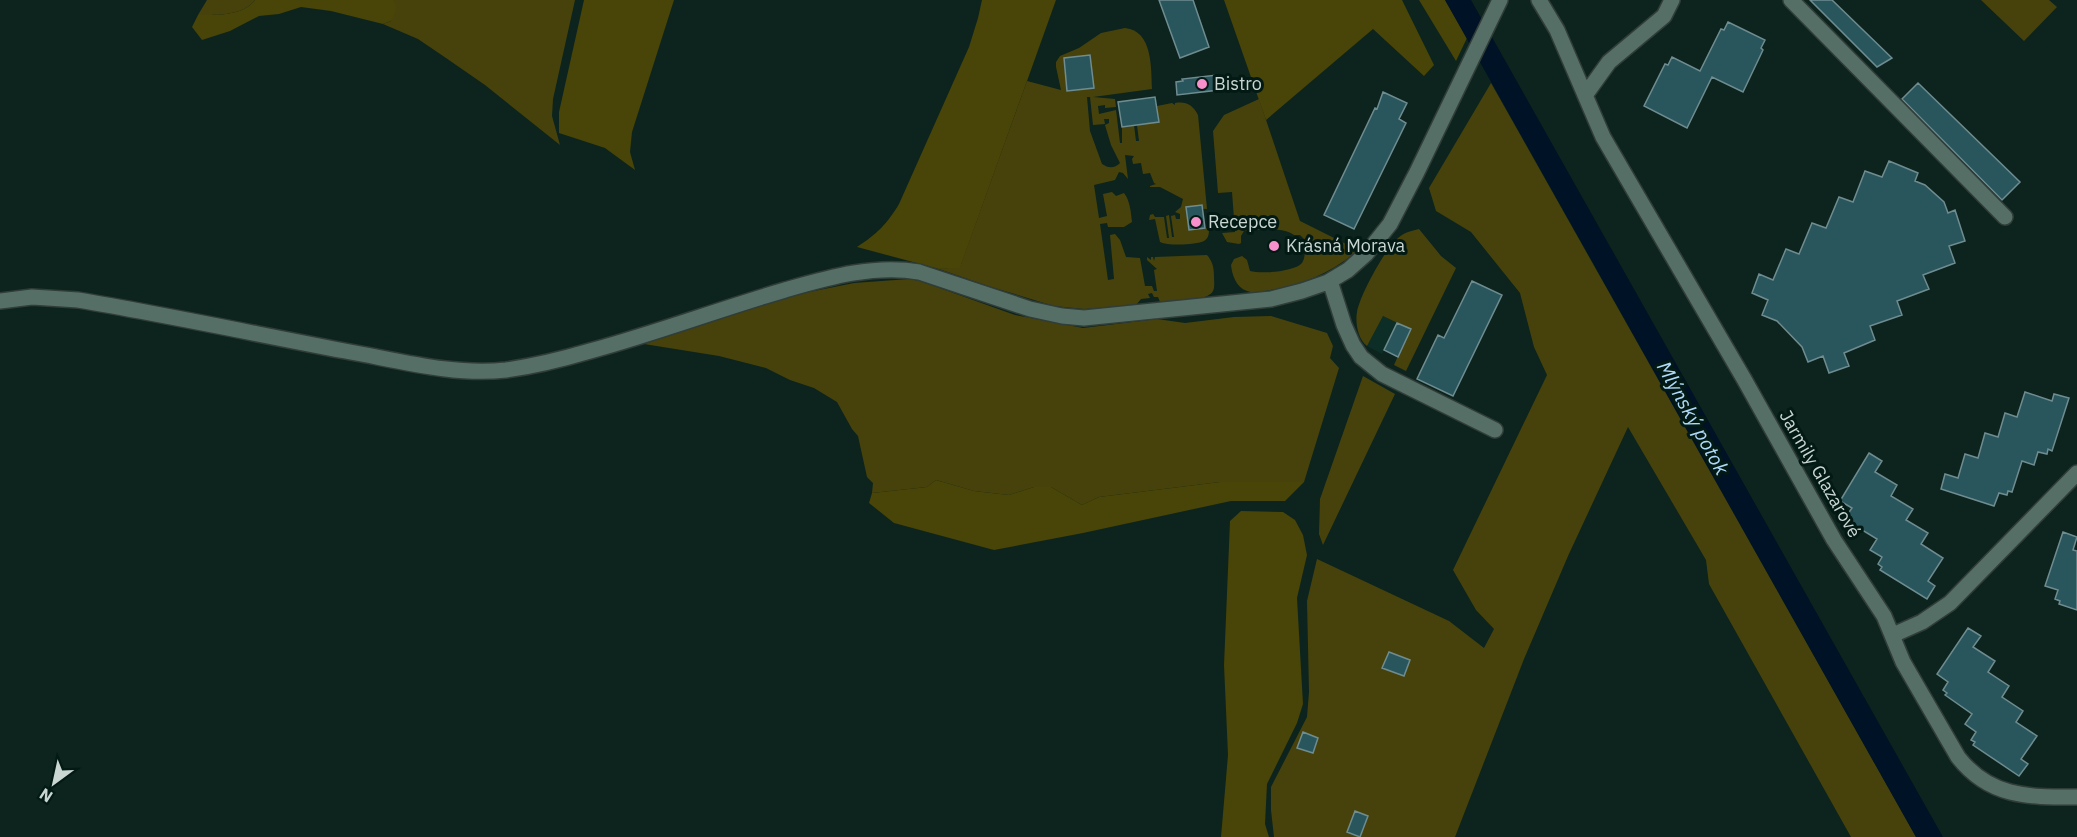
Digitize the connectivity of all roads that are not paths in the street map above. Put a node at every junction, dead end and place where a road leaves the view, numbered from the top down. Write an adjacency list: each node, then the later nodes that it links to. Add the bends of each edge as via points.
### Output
1 (1539, 0): 5 (street, Jarmily Glazarové)
2 (1672, 0): 5 (street, via 1664,16 1609,62)
3 (1791, 0): 6 (street)
4 (1497, 6): 7 (street, via 1390,224 1366,254)
5 (1586, 94): 11 (street, Jarmily Glazarové, via 1603,136 1834,540)
6 (2005, 217)
7 (1330, 281): 8 (street, via 1270,299 1084,318 1039,311 919,272 873,271 808,283 560,359 485,371 402,361 78,300 32,297); 9 (street, via 1344,325 1361,357 1382,374)
8 (0, 301)
9 (1495, 430)
10 (2077, 473): 11 (street, via 1950,603)
11 (1893, 635): 12 (street, Jarmily Glazarové, via 1904,662 1969,771 2004,792)
12 (2077, 797)

